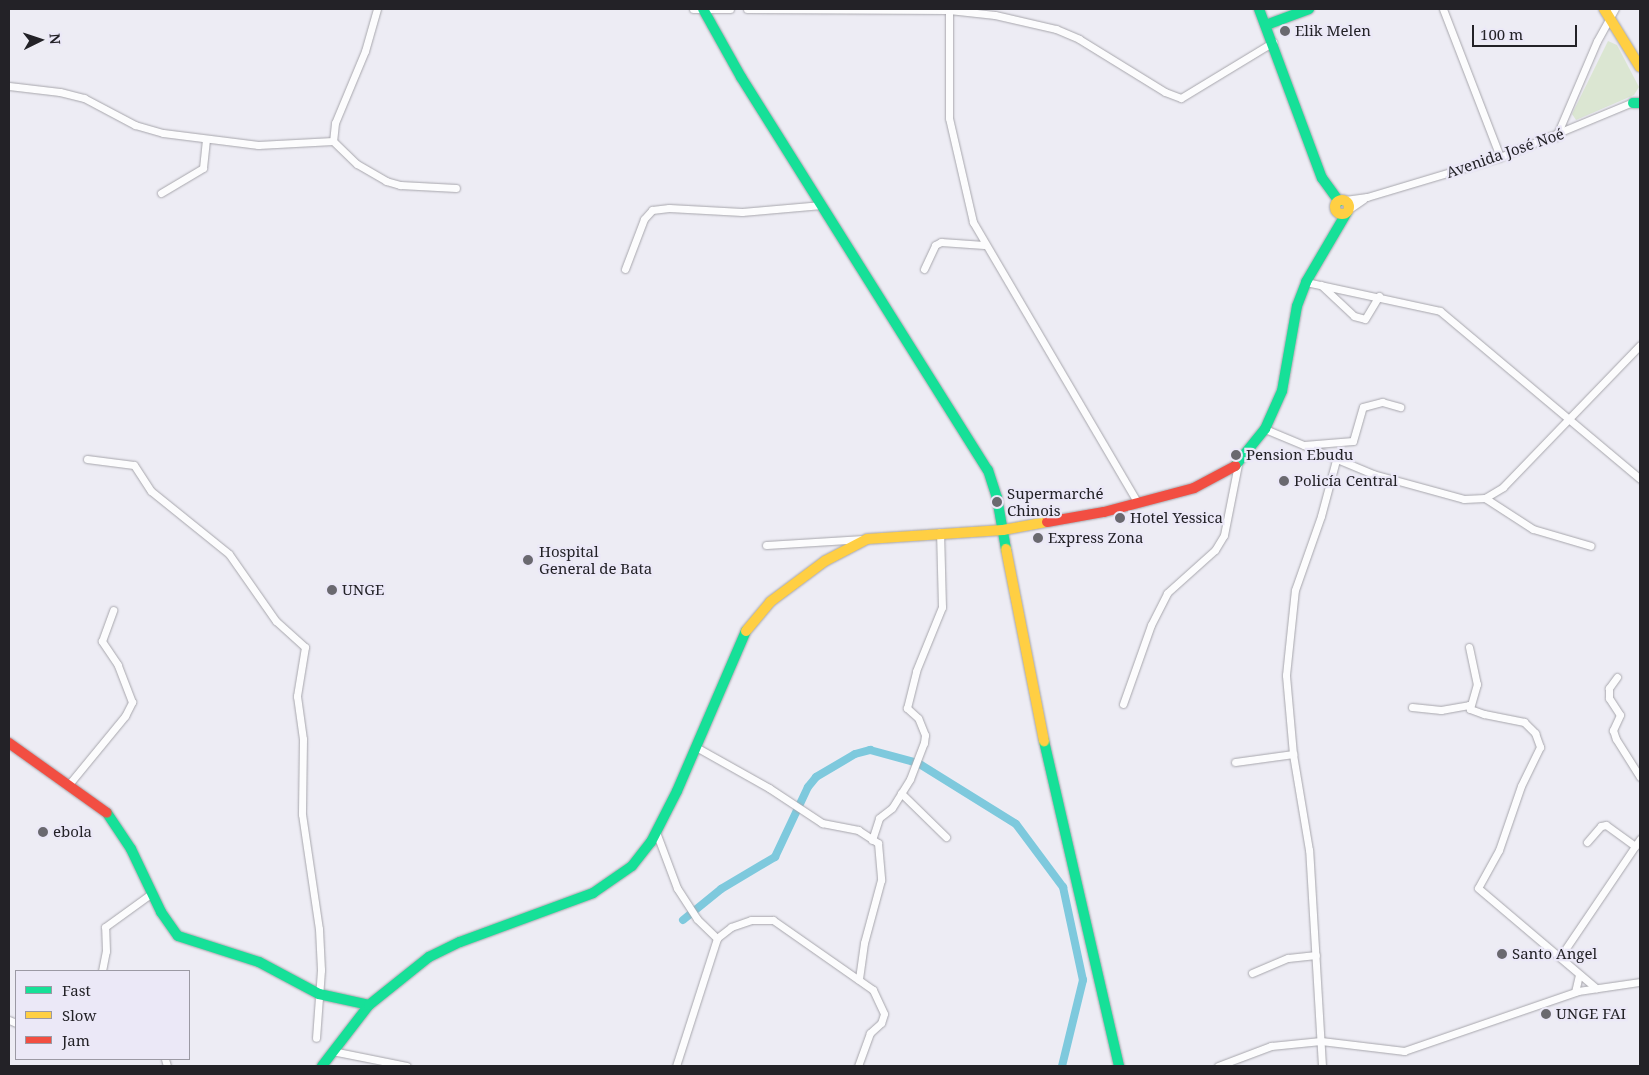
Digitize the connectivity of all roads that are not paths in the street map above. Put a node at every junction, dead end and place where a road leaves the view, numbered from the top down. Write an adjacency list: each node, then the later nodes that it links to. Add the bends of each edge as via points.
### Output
1 (377, 9): 19 (street, via 365,51 335,123)
2 (699, 9): 3 (street); 23 (main road)
3 (730, 9)
4 (747, 9): 8 (street)
5 (1259, 9): 10 (main road)
6 (1309, 9): 10 (main road)
7 (1443, 9): 20 (street)
8 (949, 10): 11 (street, via 995,15 1056,29 1092,44 1165,92 1181,98); 25 (street, via 949,118 960,177 973,222)
9 (1609, 11): 12 (main road); 15 (street)
10 (1266, 25): 11 (main road)
11 (1273, 42): 24 (main road, via 1322,178)
12 (1640, 67)
13 (9, 86): 18 (street, via 84,98 135,125)
14 (1638, 102): 16 (street, Avenida José Noé)
15 (1565, 115): 16 (street); 17 (street)
16 (1577, 127): 17 (street, Avenida José Noé)
17 (1556, 137): 20 (street, Avenida José Noé)
18 (206, 140): 19 (street, via 258,145); 22 (street, via 203,168)
19 (334, 141): 21 (street, via 357,164 386,181 400,185)
20 (1500, 157): 24 (street, Avenida José Noé)
21 (456, 188)
22 (161, 192)
23 (822, 205): 26 (street, via 742,212 652,210 644,219); 42 (main road, via 980,454 997,498)
24 (1343, 207): 28 (main road)
25 (984, 245): 27 (street, via 941,242 935,245); 41 (street)
26 (625, 269)
27 (924, 269)
28 (1306, 282): 29 (street); 34 (main road, via 1297,306 1282,391)
29 (1319, 284): 30 (street); 30 (street, via 1354,316 1361,318 1370,315)
30 (1379, 296): 33 (street, via 1440,311)
31 (1640, 345): 33 (street)
32 (1400, 407): 35 (street, via 1382,402 1363,407 1353,441)
33 (1568, 419): 39 (street); 40 (street, via 1503,487)
34 (1264, 429): 35 (street); 38 (main road)
35 (1304, 445): 37 (street)
36 (87, 459): 77 (street, via 134,465 151,491 229,554 276,622 305,648 297,696 303,738 302,814 319,929)
37 (1336, 460): 40 (street, via 1412,486 1464,498); 55 (street, via 1321,516 1295,590 1289,630 1286,675)
38 (1238, 464): 41 (main road, via 1194,488); 50 (street, via 1224,535 1215,550 1167,593 1151,624)
39 (1640, 480)
40 (1485, 498): 46 (street, via 1533,529)
41 (1137, 502): 42 (main road, via 1075,519)
42 (1003, 530): 43 (main road); 86 (main road, via 1017,616)
43 (940, 532): 44 (main road); 59 (street, via 944,580 941,615 922,654 907,708 918,718 926,735)
44 (867, 539): 45 (street); 54 (main road, via 826,561 756,614 741,638)
45 (766, 544)
46 (1591, 546)
47 (113, 610): 58 (street, via 102,641 118,666 132,702 125,716)
48 (1469, 647): 52 (street, via 1477,684)
49 (1616, 677): 57 (street, via 1609,688 1609,698 1620,715 1613,730)
50 (1123, 704)
51 (1412, 707): 52 (street, via 1441,710 1469,705)
52 (1470, 709): 69 (street, via 1524,722 1539,741 1500,850 1478,888)
53 (9, 743): 58 (main road)
54 (696, 747): 60 (main road); 63 (street, via 830,827 858,830)
55 (1293, 754): 56 (street); 68 (street, via 1309,850)
56 (1235, 762)
57 (1640, 777)
58 (70, 783): 66 (main road, via 103,808 113,821)
59 (901, 793): 61 (street); 63 (street, via 892,808 879,818)
60 (656, 832): 67 (street, via 688,908); 78 (main road, via 632,866 611,882 594,892 460,942 429,957)
61 (946, 837)
62 (1640, 839): 65 (street)
63 (872, 840): 73 (street, via 878,843 881,880 864,942)
64 (1587, 842): 65 (street, via 1601,826 1606,825)
65 (1634, 846): 69 (street)
66 (152, 893): 70 (street, via 105,927 106,951); 77 (main road, via 173,931 184,940 259,962)
67 (717, 938): 73 (street, via 737,924 773,920); 84 (street)
68 (1316, 955): 71 (street, via 1288,958); 80 (street)
69 (1560, 957): 72 (street)
70 (102, 970)
71 (1252, 974)
72 (1579, 974): 75 (street); 76 (street)
73 (859, 980): 85 (street, via 879,996 884,1014 881,1023 870,1034)
74 (1640, 982): 75 (street)
75 (1596, 988): 76 (street)
76 (1575, 992): 80 (street, via 1404,1051)
77 (319, 994): 78 (main road); 79 (street)
78 (369, 1005): 81 (main road)
79 (316, 1038)
80 (1321, 1041): 87 (street, via 1272,1046); 88 (street)
81 (332, 1051): 82 (main road); 83 (street)
82 (322, 1066)
83 (407, 1066)
84 (676, 1066)
85 (858, 1066)
86 (1119, 1066)
87 (1218, 1066)
88 (1322, 1066)

